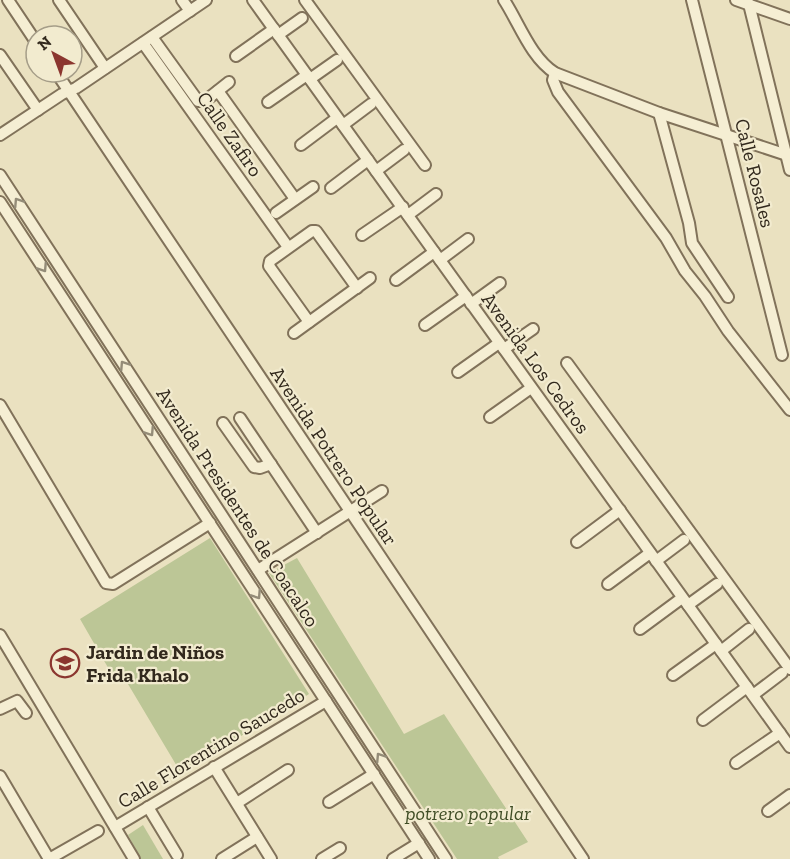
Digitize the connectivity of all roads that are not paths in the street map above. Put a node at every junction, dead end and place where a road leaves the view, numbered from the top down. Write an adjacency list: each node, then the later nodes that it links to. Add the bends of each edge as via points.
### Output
1 (8, 0): 16 (street)
2 (58, 0): 22 (street)
3 (182, 0): 12 (street)
4 (206, 0): 12 (street)
5 (253, 0): 17 (street, Avenida Los Cedros)
6 (305, 0): 40 (street)
7 (504, 0): 23 (street, via 534,50)
8 (692, 0): 35 (street, Calle Rosales)
9 (736, 0): 11 (street)
10 (770, 0): 13 (street)
11 (749, 4): 13 (street); 38 (street)
12 (190, 11): 18 (street)
13 (769, 12): 15 (street)
14 (302, 18): 17 (street)
15 (790, 19)
16 (24, 24)
17 (276, 32): 20 (street); 24 (street, Avenida Los Cedros)
18 (147, 40): 22 (street); 28 (street, via 198,101 205,101); 53 (street, Calle Zafiro)
19 (0, 55): 31 (street)
20 (236, 56)
21 (337, 60): 24 (street)
22 (105, 68): 27 (street)
23 (555, 73): 32 (street); 71 (street, via 554,85 570,110 666,238 728,331)
24 (308, 77): 29 (street); 33 (street, Avenida Los Cedros)
25 (229, 82): 28 (street)
26 (64, 84): 27 (street, Avenida Potrero Popular)
27 (69, 91): 31 (street); 78 (street, Avenida Potrero Popular)
28 (218, 91): 47 (street)
29 (268, 102)
30 (371, 104): 33 (street)
31 (38, 110): 34 (street)
32 (659, 113): 35 (street); 59 (street, via 691,241)
33 (340, 121): 36 (street); 39 (street, Avenida Los Cedros)
34 (0, 135)
35 (727, 136): 38 (street); 66 (street, Calle Rosales)
36 (301, 145)
37 (404, 150): 42 (street)
38 (788, 156): 41 (street)
39 (368, 160): 42 (street, Avenida Los Cedros); 45 (street)
40 (425, 165)
41 (790, 170)
42 (375, 171): 49 (street, Avenida Los Cedros)
43 (0, 175): 84 (street, Avenida Presidentes de Coacalco, one-way to 43)
44 (313, 187): 47 (street)
45 (331, 188)
46 (436, 194): 49 (street)
47 (295, 199): 50 (street)
48 (0, 202): 79 (street, Avenida Presidentes de Coacalco, one-way to 79)
49 (405, 211): 51 (street); 54 (street, Avenida Los Cedros)
50 (276, 213)
51 (362, 235)
52 (468, 239): 54 (street)
53 (288, 247): 58 (street, via 316,231); 61 (street, via 271,259 269,266)
54 (437, 256): 56 (street); 60 (street, Avenida Los Cedros)
55 (370, 278): 58 (street)
56 (396, 280)
57 (500, 283): 60 (street)
58 (357, 288): 61 (street)
59 (729, 297)
60 (469, 300): 62 (street); 65 (street, Avenida Los Cedros)
61 (309, 322): 64 (street)
62 (425, 325)
63 (533, 329): 65 (street)
64 (294, 333)
65 (502, 346): 68 (street); 69 (street, Avenida Los Cedros)
66 (782, 355)
67 (567, 363): 94 (street, Avenida Los Cedros)
68 (458, 372)
69 (531, 388): 72 (street); 77 (street, Avenida Los Cedros)
70 (0, 405): 79 (street, via 104,582 113,584)
71 (790, 410)
72 (490, 417)
73 (240, 418): 75 (street)
74 (223, 423): 75 (street, via 254,467)
75 (271, 464): 80 (street)
76 (382, 491): 78 (street)
77 (620, 510): 82 (street); 83 (street, Avenida Los Cedros)
78 (350, 512): 80 (street); 128 (street, Avenida Potrero Popular)
79 (210, 523): 89 (street, Avenida Presidentes de Coacalco, one-way to 89)
80 (316, 533): 84 (street)
81 (684, 540): 83 (street)
82 (576, 542)
83 (653, 557): 85 (street); 87 (street, Avenida Los Cedros)
84 (258, 570): 88 (street, Avenida Presidentes de Coacalco)
85 (608, 584)
86 (717, 584): 87 (street)
87 (685, 601): 90 (street); 93 (street, Avenida Los Cedros)
88 (286, 613): 89 (street); 107 (street, Avenida Presidentes de Coacalco, one-way to 88)
89 (274, 621): 97 (street, Avenida Presidentes de Coacalco)
90 (640, 629)
91 (749, 629): 93 (street)
92 (0, 635): 114 (street)
93 (718, 647): 95 (street); 96 (street, Avenida Los Cedros)
94 (786, 671): 96 (street)
95 (673, 675)
96 (750, 691): 100 (street); 101 (street, Avenida Los Cedros)
97 (326, 701): 103 (street, Calle Florentino Saucedo); 105 (street, Avenida Presidentes de Coacalco)
98 (0, 710): 99 (street, via 17,701)
99 (26, 713)
100 (703, 720)
101 (786, 738): 102 (street)
102 (736, 764)
103 (214, 767): 111 (street); 112 (street, Calle Florentino Saucedo)
104 (288, 770): 111 (street)
105 (374, 774): 109 (street, Avenida Presidentes de Coacalco); 110 (street)
106 (0, 776): 120 (street)
107 (401, 790): 109 (street); 127 (street, Avenida Presidentes de Coacalco)
108 (790, 795): 113 (street)
109 (389, 798): 117 (street, Avenida Presidentes de Coacalco)
110 (329, 802)
111 (237, 803): 116 (street)
112 (148, 807): 114 (street, Calle Florentino Saucedo); 119 (street)
113 (768, 811)
114 (115, 827): 121 (street)
115 (98, 831): 120 (street)
116 (258, 837): 122 (street); 123 (street)
117 (418, 843): 125 (street); 126 (street, Avenida Presidentes de Coacalco)
118 (340, 848): 124 (street)
119 (177, 855)
120 (49, 859)
121 (134, 859)
122 (222, 859)
123 (271, 859)
124 (322, 859)
125 (393, 859)
126 (429, 859)
127 (446, 859)
128 (583, 859)

